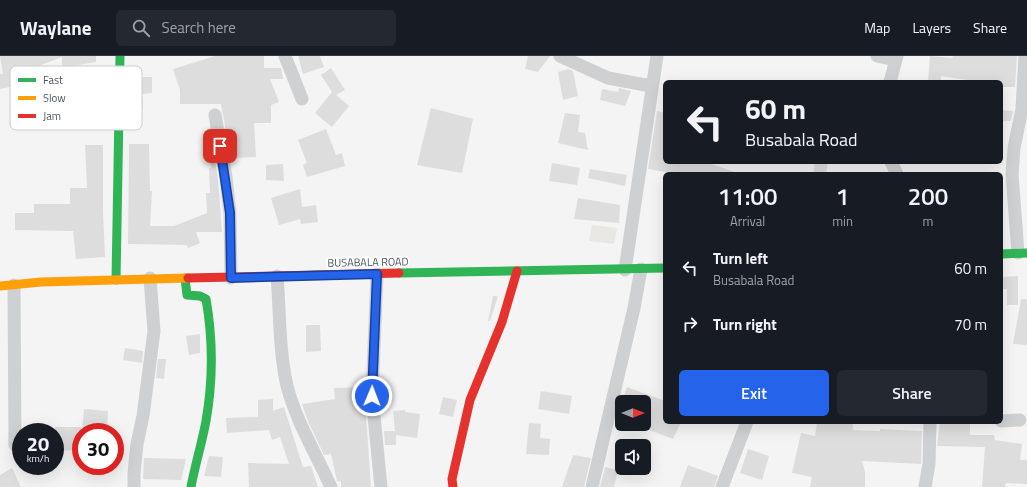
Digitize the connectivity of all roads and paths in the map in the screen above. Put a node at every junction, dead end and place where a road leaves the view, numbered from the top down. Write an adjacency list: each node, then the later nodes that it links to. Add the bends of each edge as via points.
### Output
1 (120, 56): 8 (street)
2 (285, 56): 11 (street)
3 (560, 56): 10 (street, via 608,78)
4 (657, 56): 10 (street)
5 (877, 56): 7 (street)
6 (1025, 56): 14 (street, via 1022,109 1012,174)
7 (896, 58): 9 (street)
8 (120, 66)
9 (890, 80)
10 (651, 86): 18 (street)
11 (302, 99)
12 (214, 116): 24 (street, via 226,176 230,213)
13 (119, 130): 25 (street)
14 (1022, 253): 15 (street)
15 (1003, 254)
16 (663, 268): 17 (street, BUSABALA ROAD)
17 (641, 269): 18 (street, BUSABALA ROAD); 38 (street)
18 (624, 270): 19 (street, BUSABALA ROAD)
19 (517, 271): 20 (street, BUSABALA ROAD); 37 (street, via 502,322 470,400 452,479)
20 (377, 274): 21 (street, BUSABALA ROAD); 36 (street, via 372,396)
21 (278, 276): 24 (street, BUSABALA ROAD); 35 (street, via 283,357 288,386 298,415)
22 (150, 278): 23 (street, BUSABALA ROAD); 25 (street, BUSABALA ROAD); 33 (street, via 154,331 137,444)
23 (185, 278): 24 (street, BUSABALA ROAD); 34 (street, via 187,295 206,299 210,343 210,381 203,435)
24 (231, 278)
25 (116, 280): 26 (street, BUSABALA ROAD)
26 (14, 285): 27 (street, BUSABALA ROAD); 30 (street)
27 (0, 286)
28 (1020, 420): 29 (street)
29 (1003, 422)
30 (15, 423)
31 (746, 424): 39 (street)
32 (930, 424): 40 (street)
33 (134, 487)
34 (191, 487)
35 (331, 487)
36 (381, 487)
37 (453, 487)
38 (592, 487)
39 (722, 487)
40 (926, 487)

